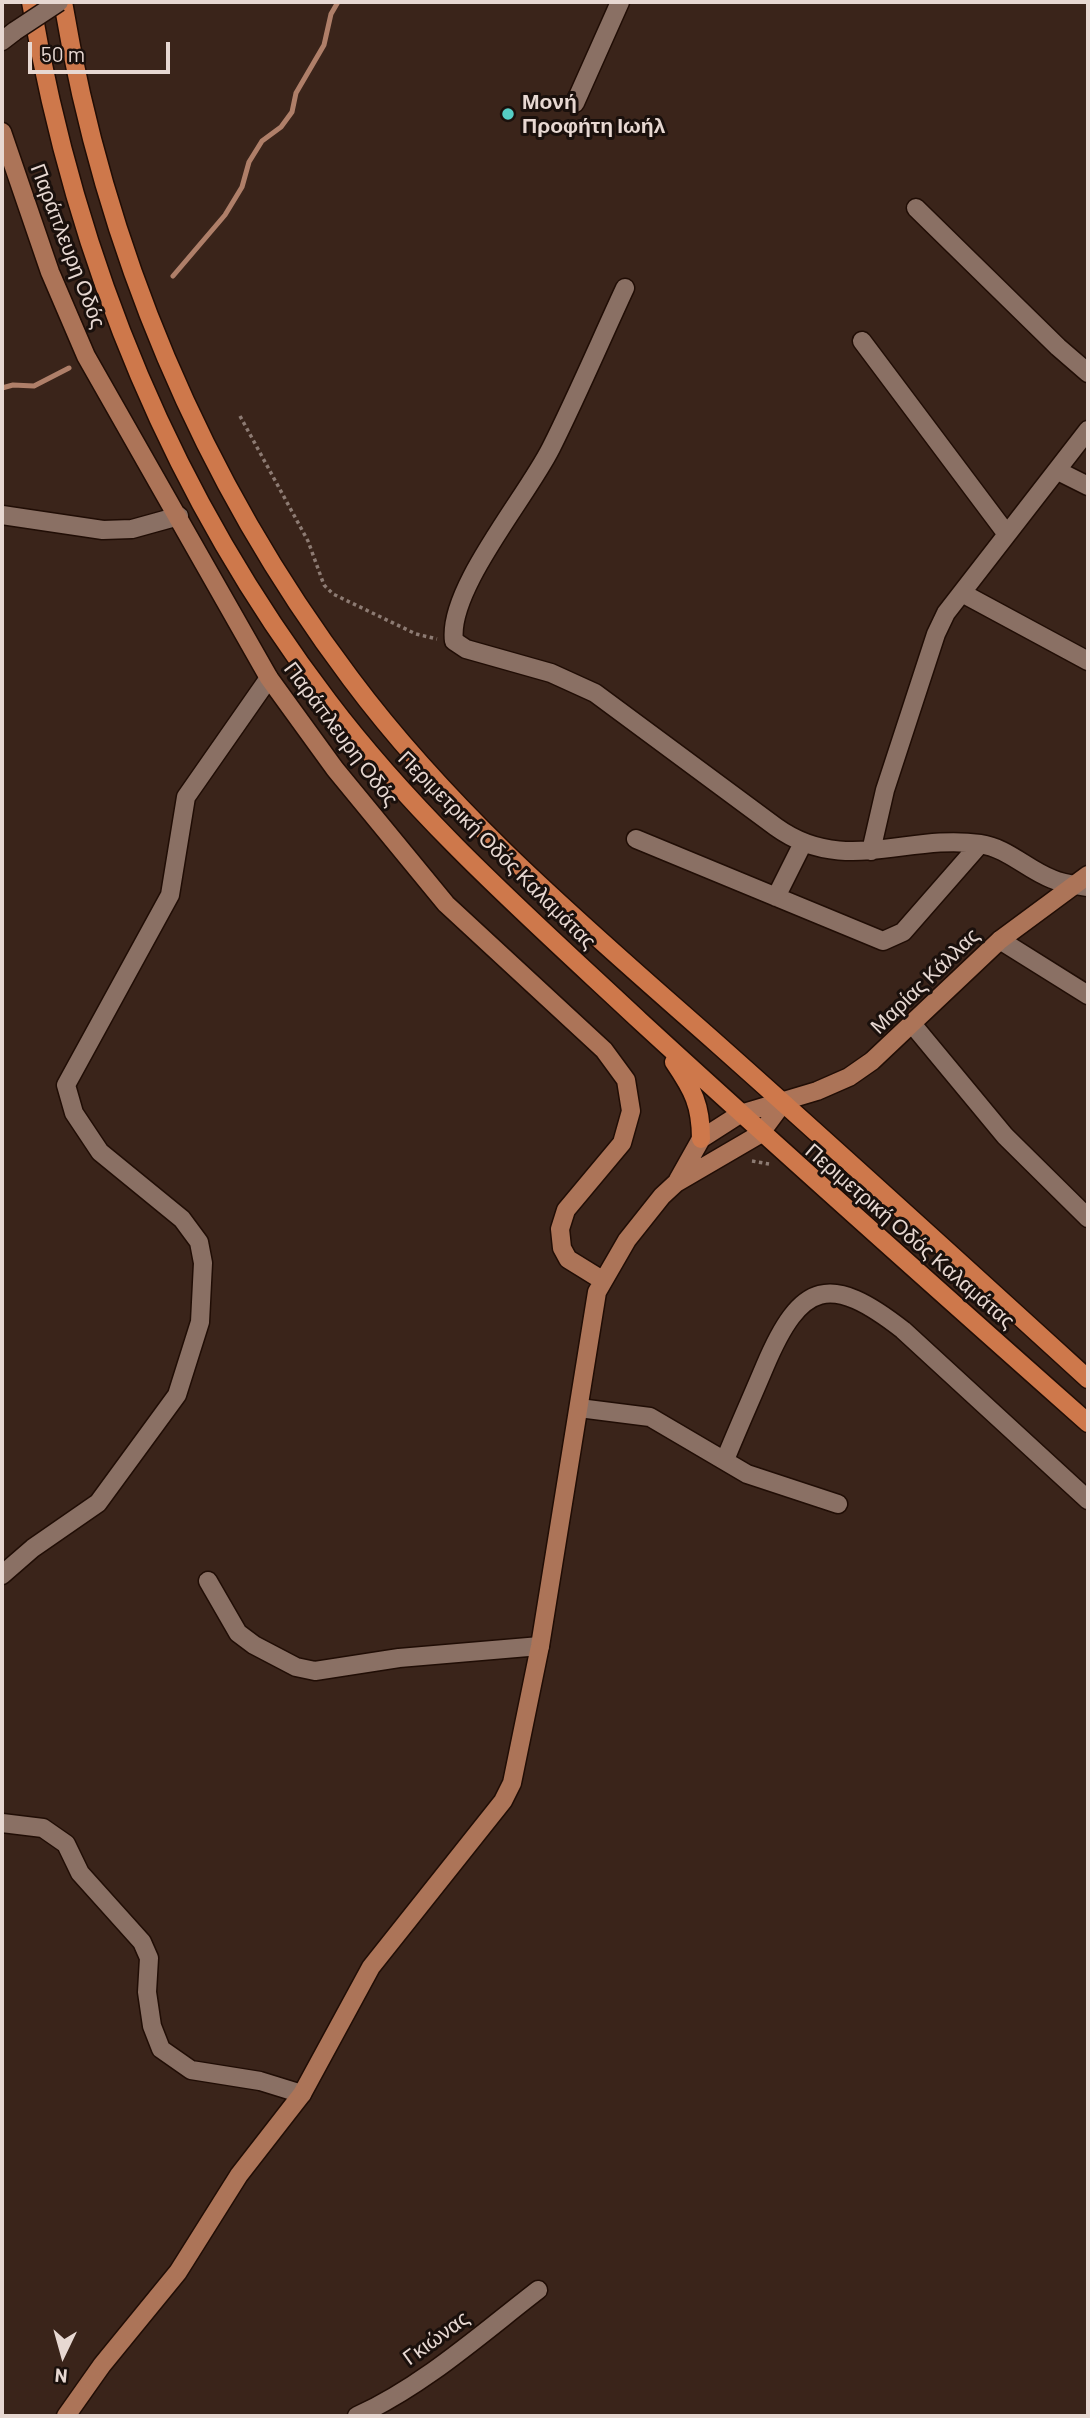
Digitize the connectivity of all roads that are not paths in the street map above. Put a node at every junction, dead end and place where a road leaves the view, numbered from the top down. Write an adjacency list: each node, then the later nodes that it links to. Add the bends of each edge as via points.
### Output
1 (31, 2): 28 (main road, Περιμετρική Οδός Καλαμάτας, via 66,170 97,268 138,376 187,479 230,553 296,656 365,747 454,845)
2 (61, 2): 4 (street, bridge); 30 (main road, Περιμετρική Οδός Καλαμάτας, via 95,159 167,365 215,463 322,639 386,724 468,814 562,906)
3 (620, 2): 5 (street)
4 (8, 36)
5 (575, 103)
6 (2, 132): 14 (street, Παράπλευρη Οδός, via 50,272 86,356)
7 (915, 208): 10 (street)
8 (625, 288): 21 (street, via 550,450 472,576 455,615 454,641 466,649 551,673 595,693 783,833)
9 (862, 341): 16 (street)
10 (1088, 373)
11 (1088, 430): 12 (street)
12 (1058, 471): 13 (street); 16 (street)
13 (1088, 486)
14 (179, 516): 15 (street, via 132,529 103,530); 19 (street, Παράπλευρη Οδός)
15 (7, 519)
16 (1006, 533): 17 (street)
17 (961, 593): 18 (street); 23 (street, via 936,634 885,790)
18 (1088, 661)
19 (269, 678): 36 (street, Παράπλευρη Οδός, via 335,769 446,904 604,1051 626,1080 631,1111 622,1143 566,1210 560,1229 568,1259); 43 (street, via 186,797 170,895 66,1085 74,1113 100,1152 182,1219 199,1242 203,1263 200,1322 177,1395 98,1503)
20 (636, 839): 25 (street)
21 (803, 843): 23 (street, via 838,852); 25 (street)
22 (980, 844): 23 (street); 24 (street, via 1020,859 1054,880); 25 (street, via 894,939 871,939)
23 (871, 851)
24 (1085, 882): 26 (street, Μαρίας Κάλλας)
25 (776, 897)
26 (1000, 940): 27 (street); 29 (street, Μαρίας Κάλλας)
27 (1088, 995)
28 (641, 1021): 31 (main road, Περιμετρική Οδός Καλαμάτας); 33 (main road, via 692,1088 700,1110)
29 (913, 1025): 30 (street, Μαρίας Κάλλας, via 849,1077); 35 (street, via 1005,1136)
30 (783, 1103): 31 (street, Μαρίας Κάλλας); 32 (street); 37 (main road, Περιμετρική Οδός Καλαμάτας)
31 (740, 1114): 32 (main road, Περιμετρική Οδός Καλαμάτας); 33 (street, Μαρίας Κάλλας)
32 (760, 1133): 34 (street); 39 (main road, Περιμετρική Οδός Καλαμάτας)
33 (701, 1139): 34 (street)
34 (676, 1183): 36 (street, via 644,1216)
35 (1088, 1218)
36 (602, 1280): 38 (street)
37 (1088, 1379)
38 (579, 1408): 40 (street, via 650,1417); 45 (street)
39 (1088, 1423)
40 (725, 1460): 41 (street, via 775,1341 793,1311 810,1297 846,1296 873,1308 903,1330); 42 (street, via 764,1480)
41 (1088, 1500)
42 (838, 1504)
43 (2, 1575)
44 (208, 1581): 45 (street, via 239,1633 296,1667 314,1671 399,1658)
45 (540, 1646): 47 (street, via 512,1783 503,1801 371,1967)
46 (2, 1823): 47 (street, via 43,1828 66,1844 80,1873 142,1942 149,1958 147,1992 152,2025 162,2049 191,2070 260,2081)
47 (302, 2094): 49 (street, via 239,2175 178,2272)
48 (538, 2290): 50 (street, Γκιώνας, via 449,2359)
49 (66, 2416)
50 (357, 2416)

